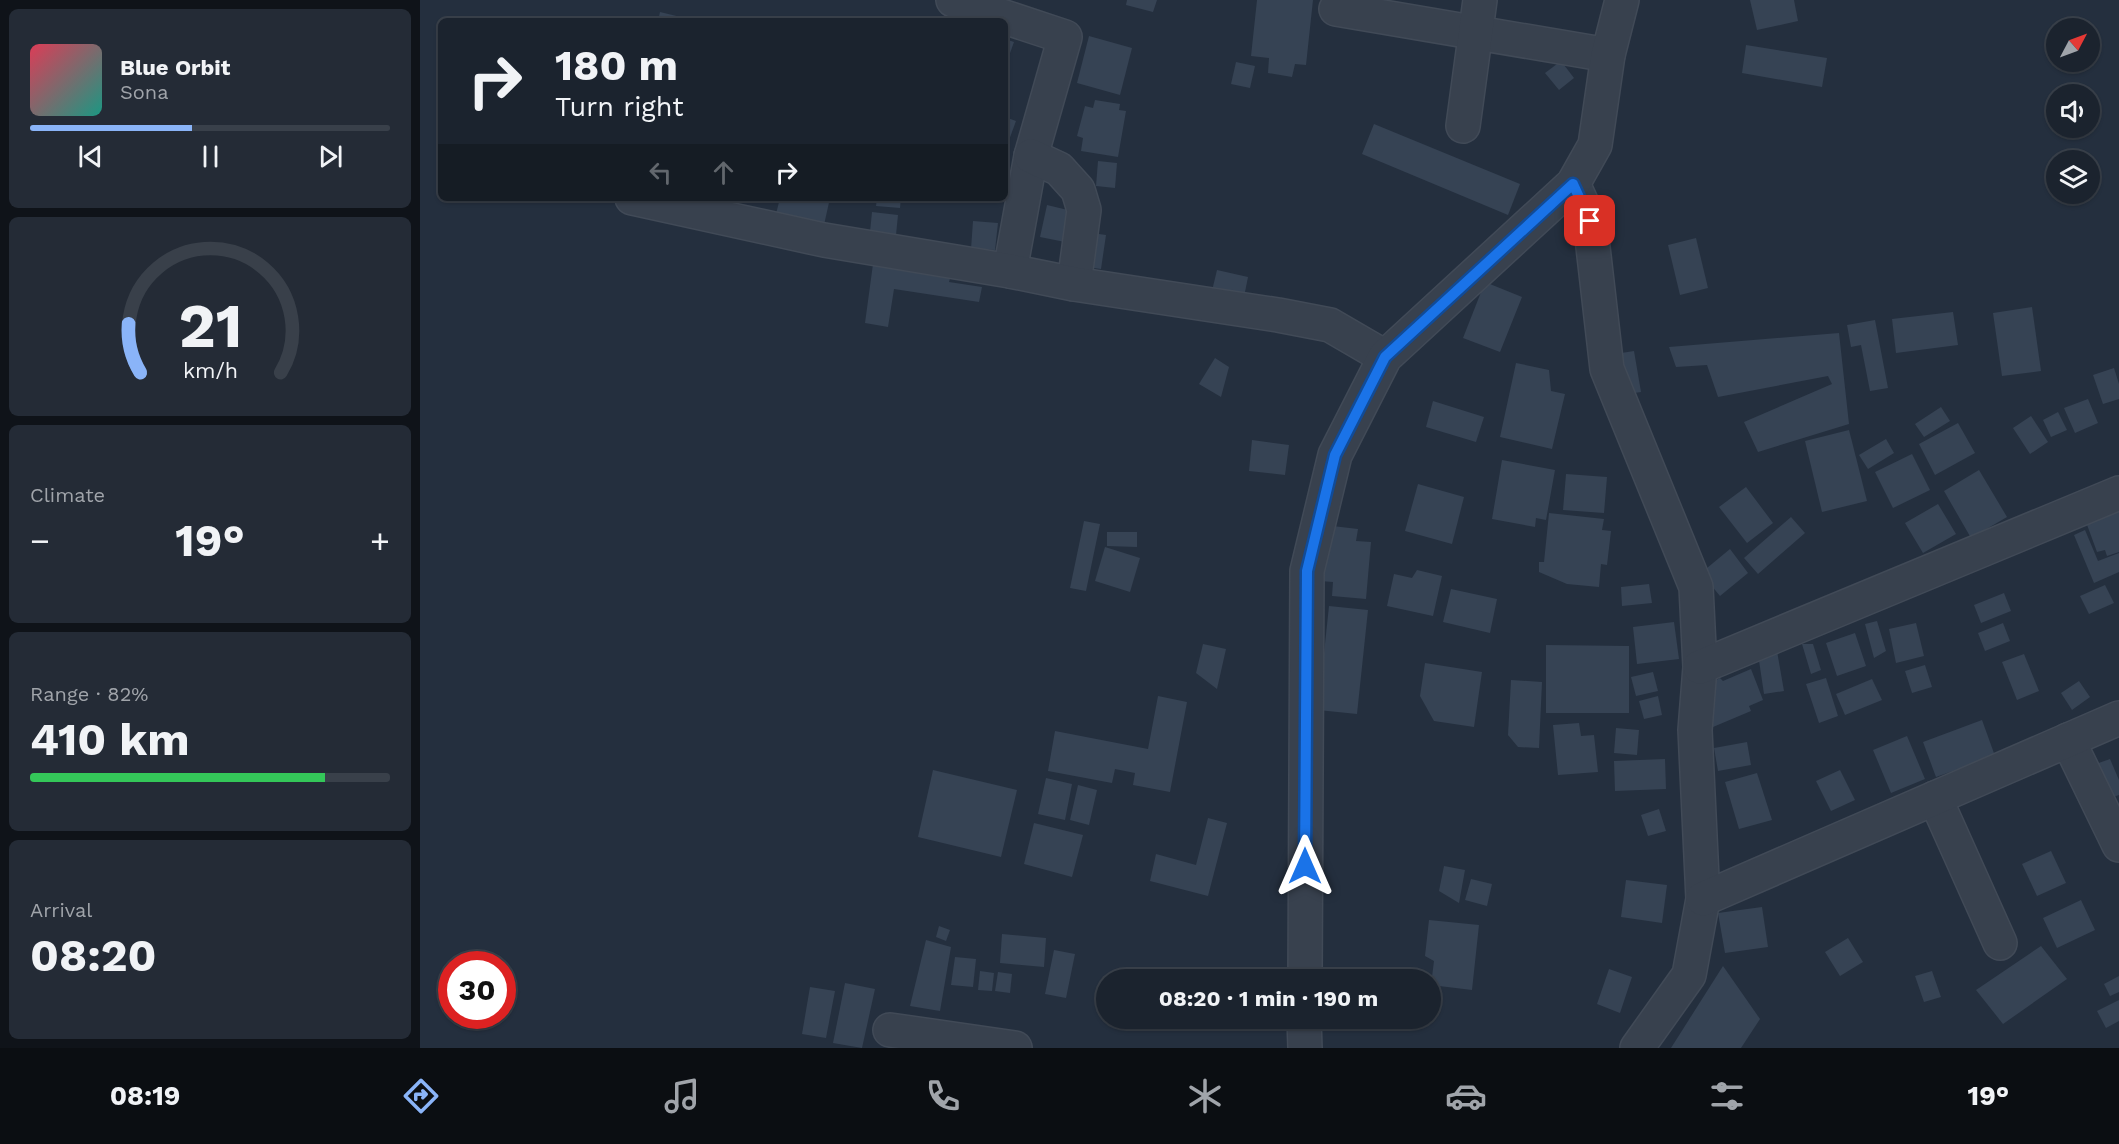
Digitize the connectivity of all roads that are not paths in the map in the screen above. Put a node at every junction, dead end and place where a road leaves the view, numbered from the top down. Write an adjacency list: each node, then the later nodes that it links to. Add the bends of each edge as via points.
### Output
1 (953, 0): 5 (street)
2 (1480, 0): 7 (street)
3 (1622, 0): 8 (street)
4 (1336, 9): 7 (street)
5 (1007, 18)
6 (1008, 18): 10 (street, via 1065,37)
7 (1477, 33): 8 (street); 9 (street)
8 (1608, 56): 11 (street, via 1595,145)
9 (1463, 126)
10 (1032, 156): 13 (street); 14 (street, via 1059,169 1078,190 1083,210)
11 (1573, 184): 15 (street); 17 (street, via 1590,221 1607,369 1696,587)
12 (646, 201): 13 (street, via 824,240)
13 (1010, 271): 14 (street)
14 (1074, 284): 15 (street, via 1330,325)
15 (1385, 357): 24 (street, via 1335,455 1307,571)
16 (2119, 493): 17 (street)
17 (1700, 667): 22 (street, via 1695,730)
18 (2119, 718): 19 (street)
19 (2068, 741): 20 (street); 21 (street)
20 (1935, 798): 22 (street); 23 (street)
21 (2119, 845)
22 (1703, 899): 29 (street, via 1689,975)
23 (2000, 943)
24 (1305, 969)
25 (1304, 1029): 28 (street)
26 (890, 1030): 27 (street)
27 (1015, 1048)
28 (1305, 1048)
29 (1637, 1048)

